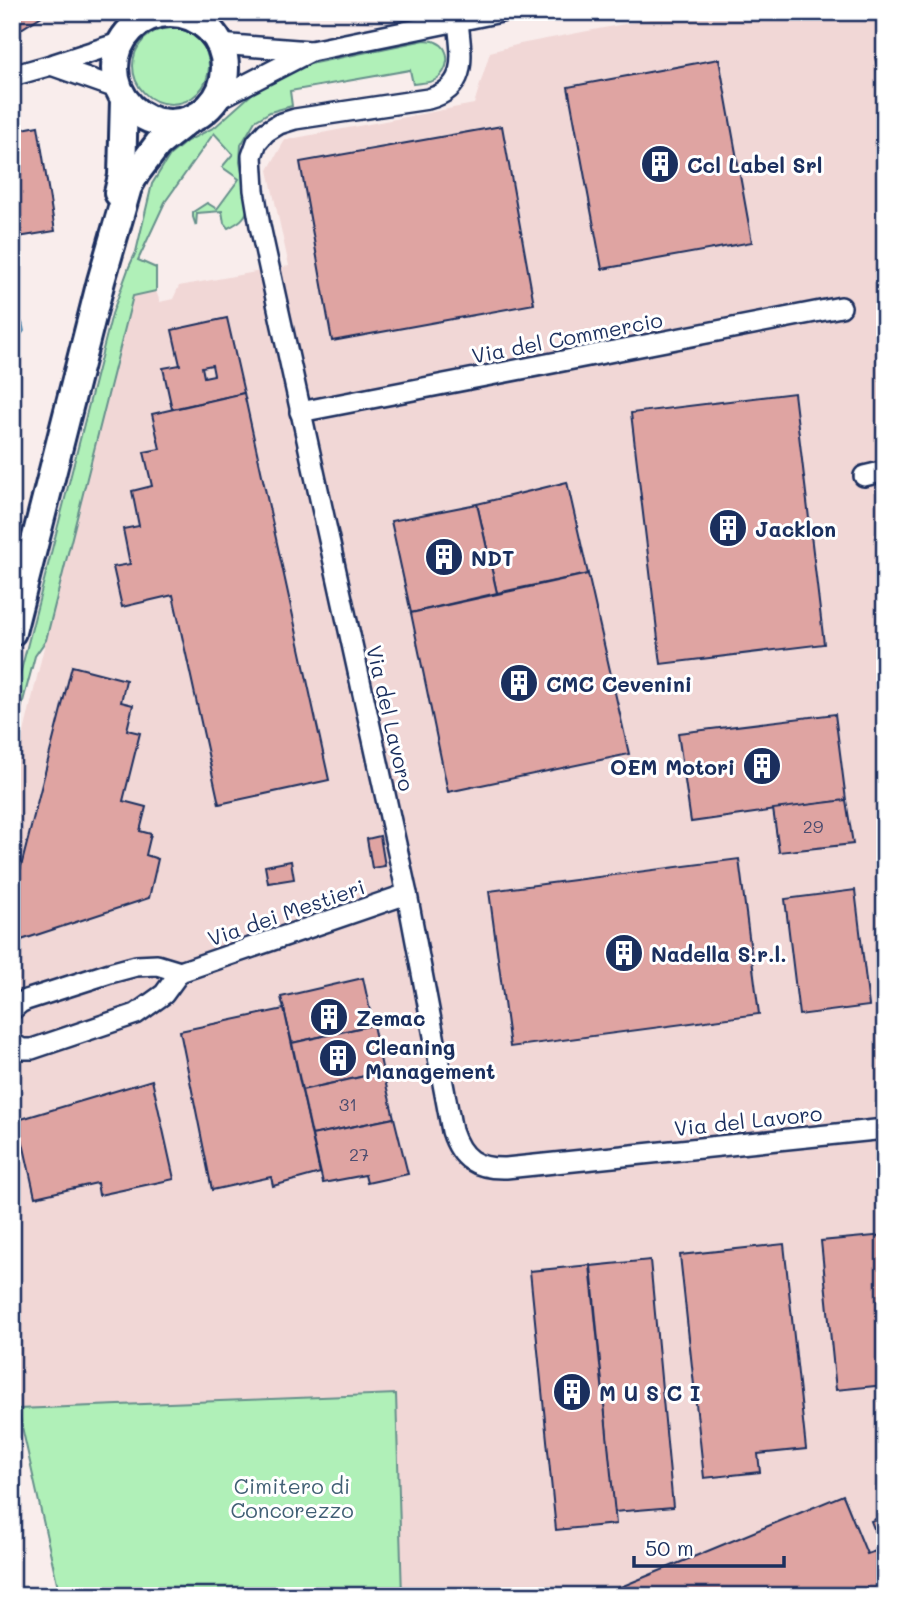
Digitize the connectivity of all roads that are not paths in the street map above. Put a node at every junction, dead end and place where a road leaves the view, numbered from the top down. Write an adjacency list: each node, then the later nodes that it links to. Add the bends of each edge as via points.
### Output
1 (500, 12): 3 (street)
2 (151, 15): 4 (main road, via 184,15); 5 (main road)
3 (458, 21): 6 (street); 14 (street, Via del Lavoro, via 459,77 446,91 428,99 295,119 265,132 257,142 252,156 256,202)
4 (212, 30): 6 (street); 10 (main road, via 225,65 222,87)
5 (122, 41): 7 (street); 9 (main road, via 115,74)
6 (311, 51): 10 (street)
7 (51, 65): 8 (street); 9 (street)
8 (17, 75)
9 (122, 94): 11 (main road, via 136,112 152,121); 12 (main road, via 122,176)
10 (214, 101): 11 (main road)
11 (188, 120): 12 (main road, via 158,144 128,187)
12 (101, 281): 17 (main road)
13 (841, 307): 14 (street, Via del Commercio)
14 (300, 412): 18 (street, Via del Lavoro)
15 (885, 471): 16 (street)
16 (864, 476)
17 (12, 632)
18 (407, 894): 19 (street, Via dei Mestieri); 22 (street, Via del Lavoro, via 452,1131 462,1153 472,1161 495,1169)
19 (180, 972): 20 (street, via 157,965 122,969 26,1000); 21 (street, via 164,995 136,1014 32,1049)
20 (12, 1010)
21 (12, 1043)
22 (885, 1129)

